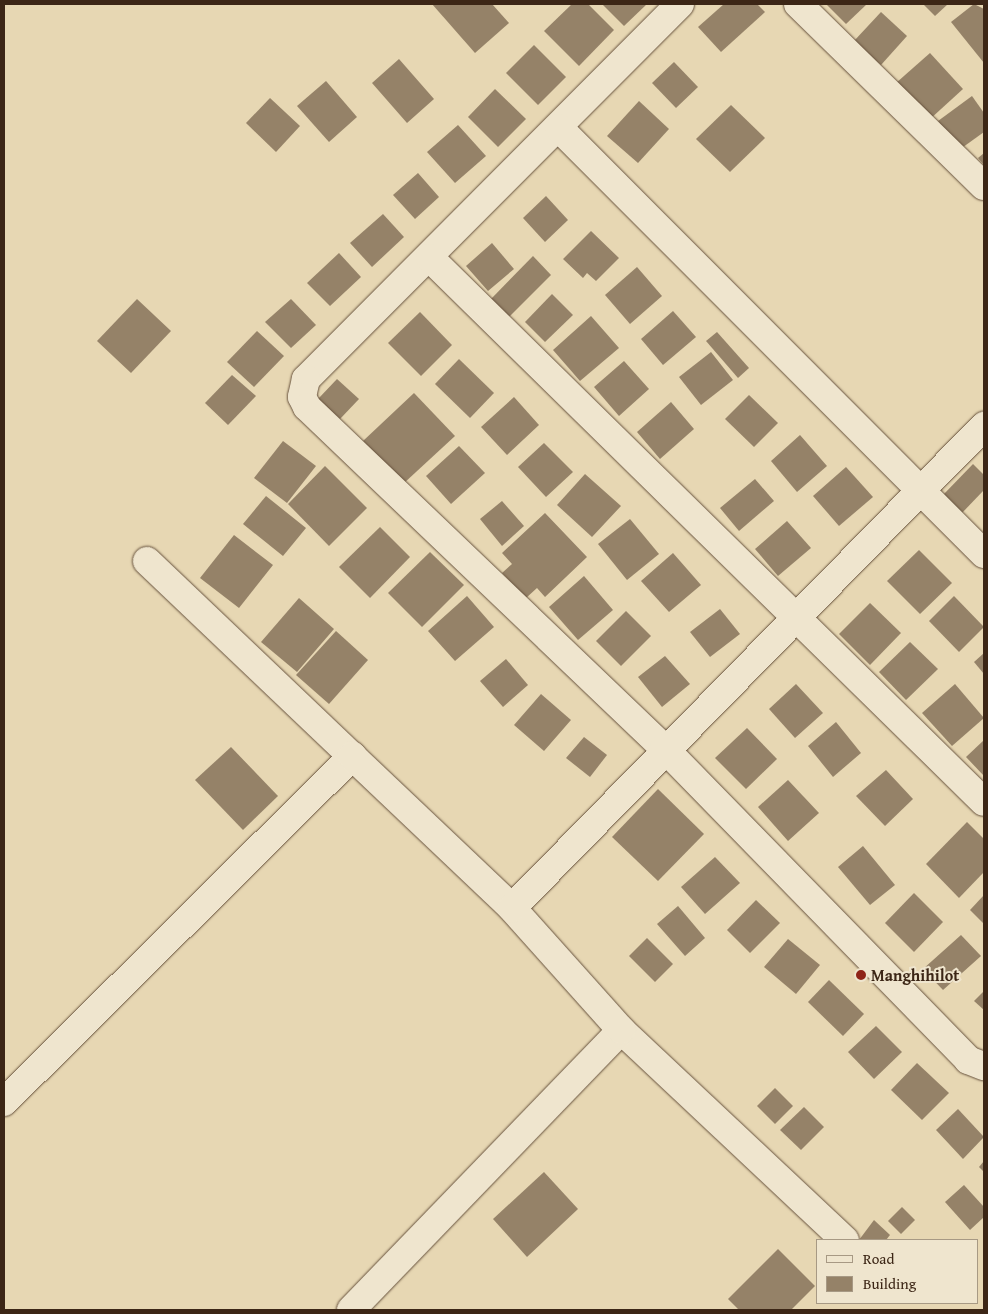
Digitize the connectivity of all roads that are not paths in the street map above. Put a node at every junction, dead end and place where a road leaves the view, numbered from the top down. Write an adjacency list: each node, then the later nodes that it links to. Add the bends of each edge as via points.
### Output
1 (680, 4): 3 (street)
2 (798, 4): 4 (street)
3 (558, 128): 5 (street); 7 (street)
4 (984, 186)
5 (430, 258): 10 (street); 11 (street, via 306,378 302,397 307,407)
6 (984, 426): 7 (street)
7 (920, 490): 8 (street); 10 (street)
8 (984, 554)
9 (147, 561): 12 (street)
10 (795, 616): 11 (street); 13 (street)
11 (664, 748): 14 (street); 16 (street, via 968,1060)
12 (352, 756): 14 (street); 17 (street)
13 (984, 802)
14 (512, 908): 15 (street)
15 (621, 1030): 18 (street); 19 (street)
16 (984, 1066)
17 (4, 1102)
18 (844, 1239)
19 (351, 1310)

